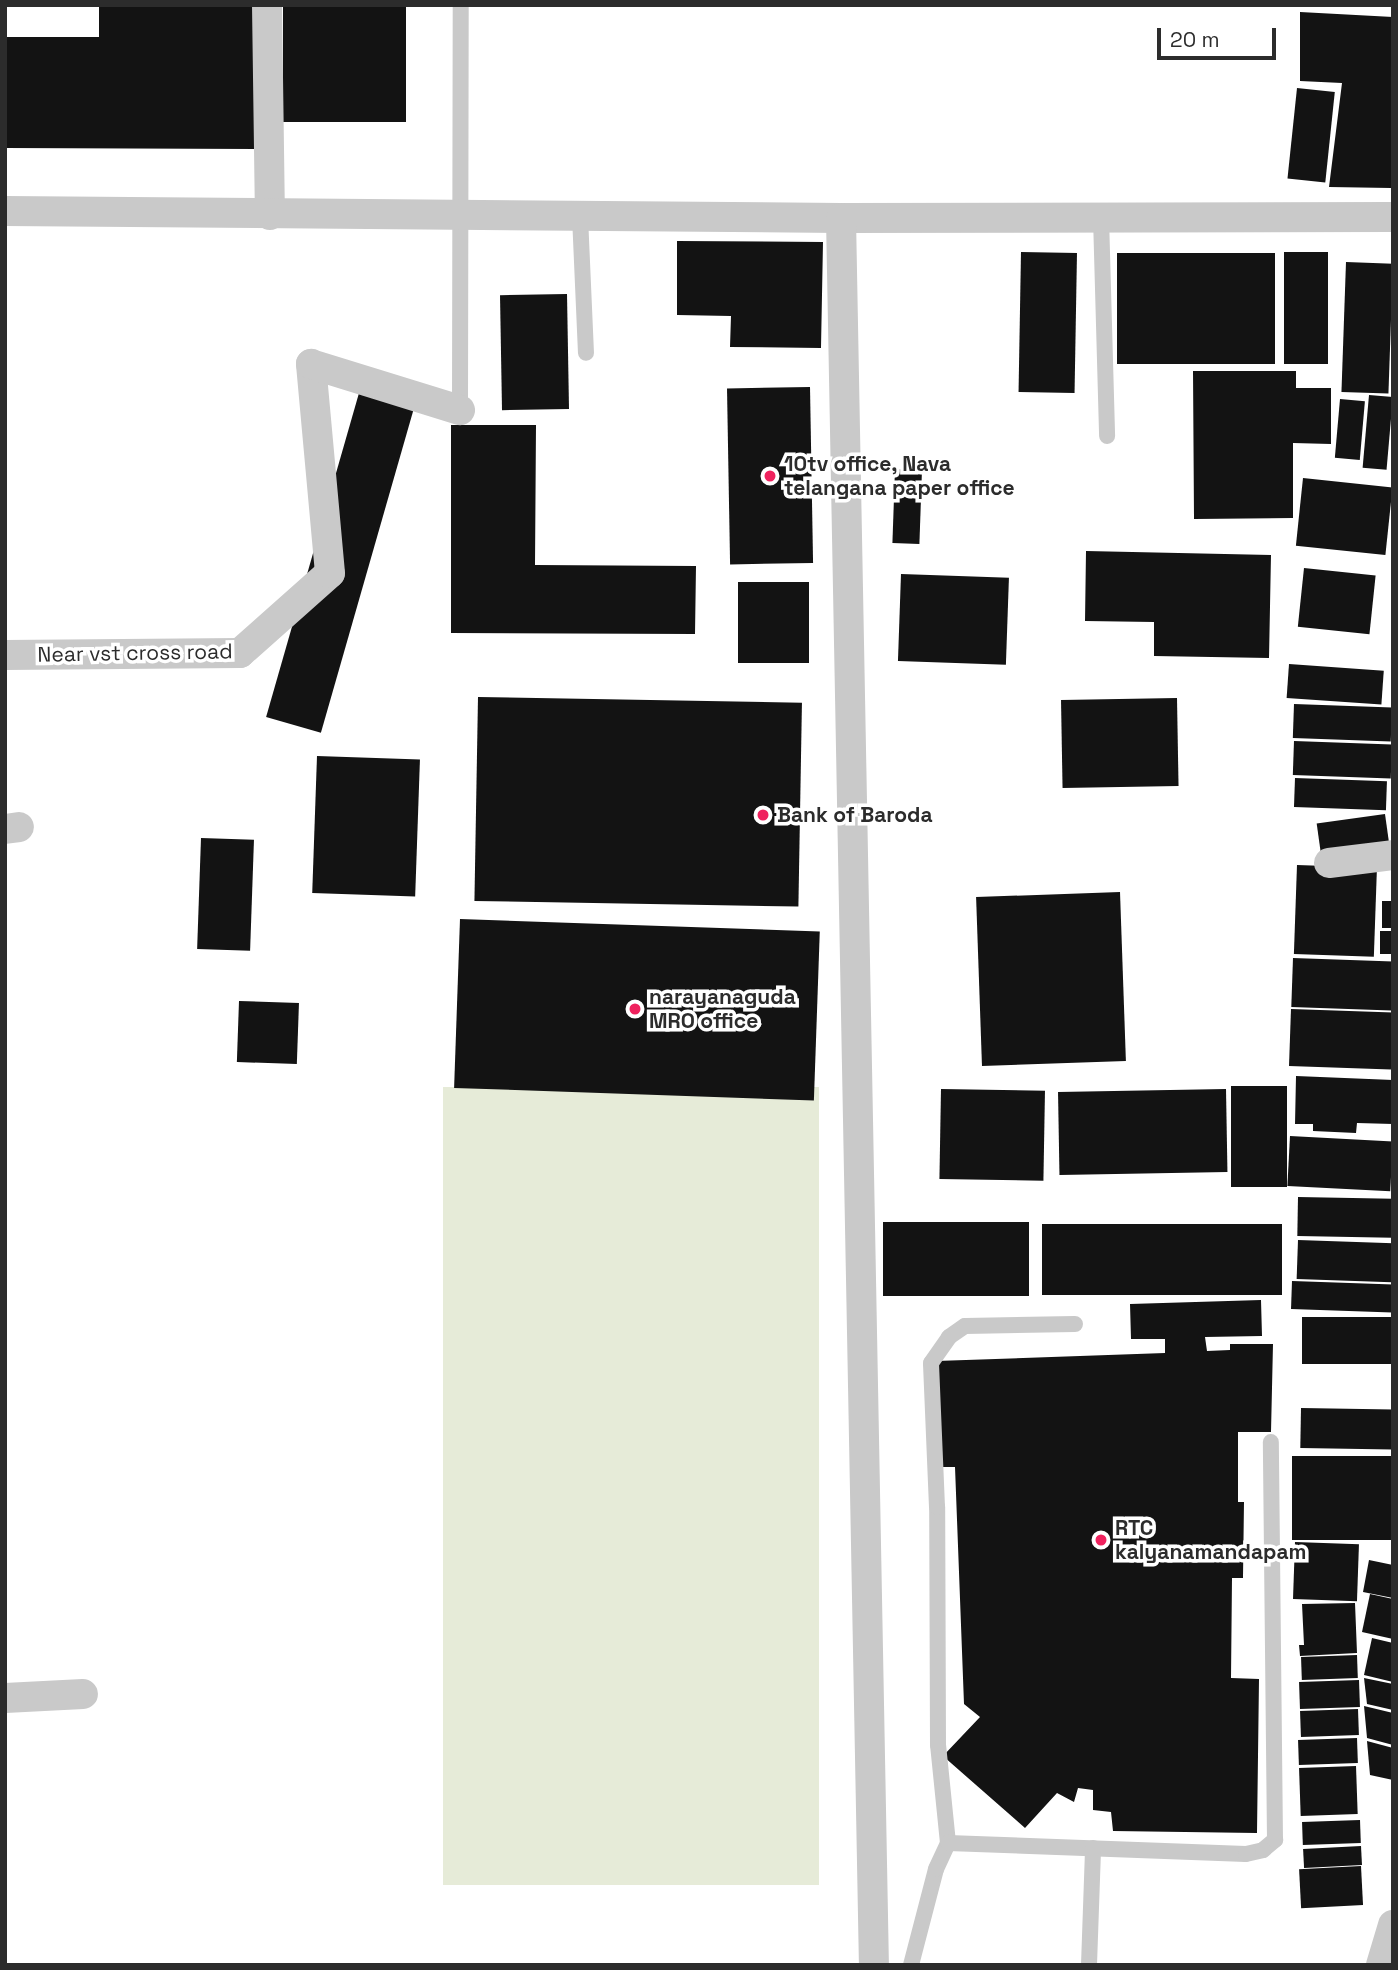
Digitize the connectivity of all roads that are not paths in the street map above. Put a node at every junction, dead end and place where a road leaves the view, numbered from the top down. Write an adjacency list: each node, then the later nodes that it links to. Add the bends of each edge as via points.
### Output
1 (267, 5): 4 (street)
2 (461, 7): 5 (lane)
3 (5, 211): 4 (street)
4 (270, 215): 5 (street)
5 (459, 216): 6 (street); 11 (lane)
6 (580, 216): 9 (street); 10 (lane)
7 (1101, 217): 8 (street); 9 (street); 12 (lane)
8 (1393, 217)
9 (841, 218): 23 (street)
10 (586, 353)
11 (460, 410): 13 (street, Near vst cross road, via 311,364 330,573 240,653)
12 (1107, 436)
13 (5, 655)
14 (1393, 855): 15 (street)
15 (1329, 863)
16 (1075, 1324): 20 (lane, via 965,1326 949,1337 931,1363 938,1745)
17 (1271, 1442): 21 (lane, via 1275,1840 1263,1850 1246,1854)
18 (83, 1694): 19 (street)
19 (5, 1698)
20 (948, 1843): 21 (lane); 24 (lane, via 936,1869)
21 (1093, 1848): 25 (lane)
22 (1393, 1926): 26 (street)
23 (874, 1965)
24 (911, 1965)
25 (1089, 1965)
26 (1381, 1965)

